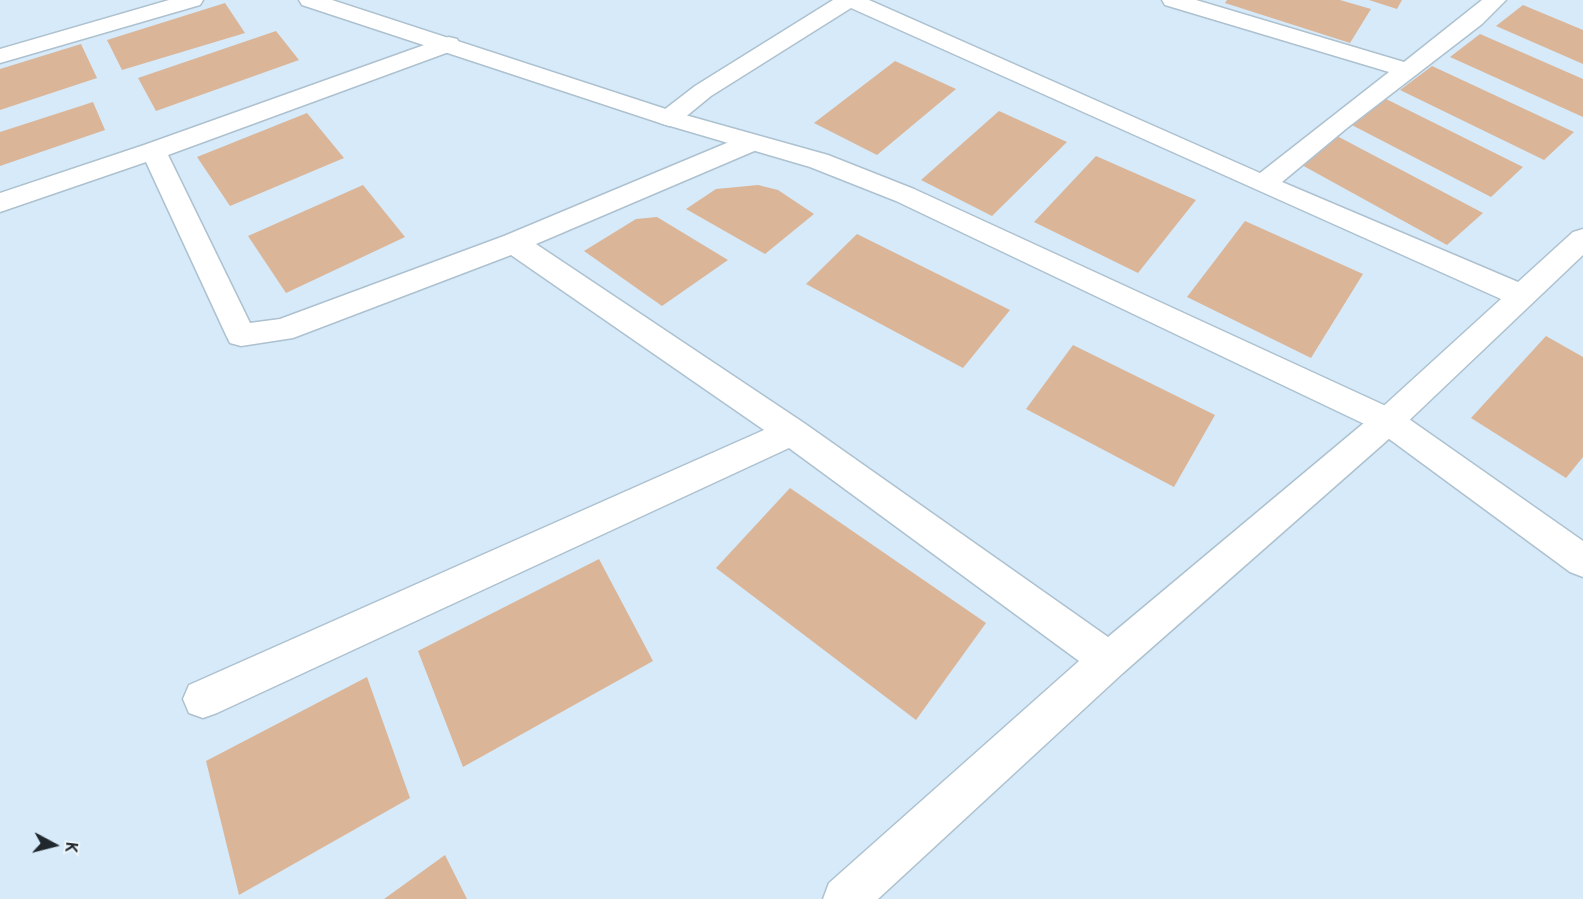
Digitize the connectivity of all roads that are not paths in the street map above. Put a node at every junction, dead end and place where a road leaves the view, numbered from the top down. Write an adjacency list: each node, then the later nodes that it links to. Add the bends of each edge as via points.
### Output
1 (192, 0): 7 (street)
2 (310, 0): 6 (street)
3 (849, 0): 9 (street, via 703,91); 12 (street)
4 (1173, 0): 8 (street)
5 (1495, 0): 8 (street)
6 (448, 44): 9 (street); 11 (street)
7 (0, 56)
8 (1407, 70): 12 (street)
9 (669, 118): 10 (street)
10 (750, 142): 15 (street); 17 (street, via 819,161 905,195)
11 (153, 151): 13 (street); 15 (street, via 241,335 282,330)
12 (1263, 184): 16 (street)
13 (0, 203)
14 (1583, 239): 16 (street)
15 (514, 243): 18 (street)
16 (1522, 296): 17 (street)
17 (1388, 421): 19 (street); 20 (street)
18 (792, 432): 20 (street); 21 (street)
19 (1583, 561)
20 (1109, 660): 22 (street)
21 (203, 699)
22 (845, 899)

